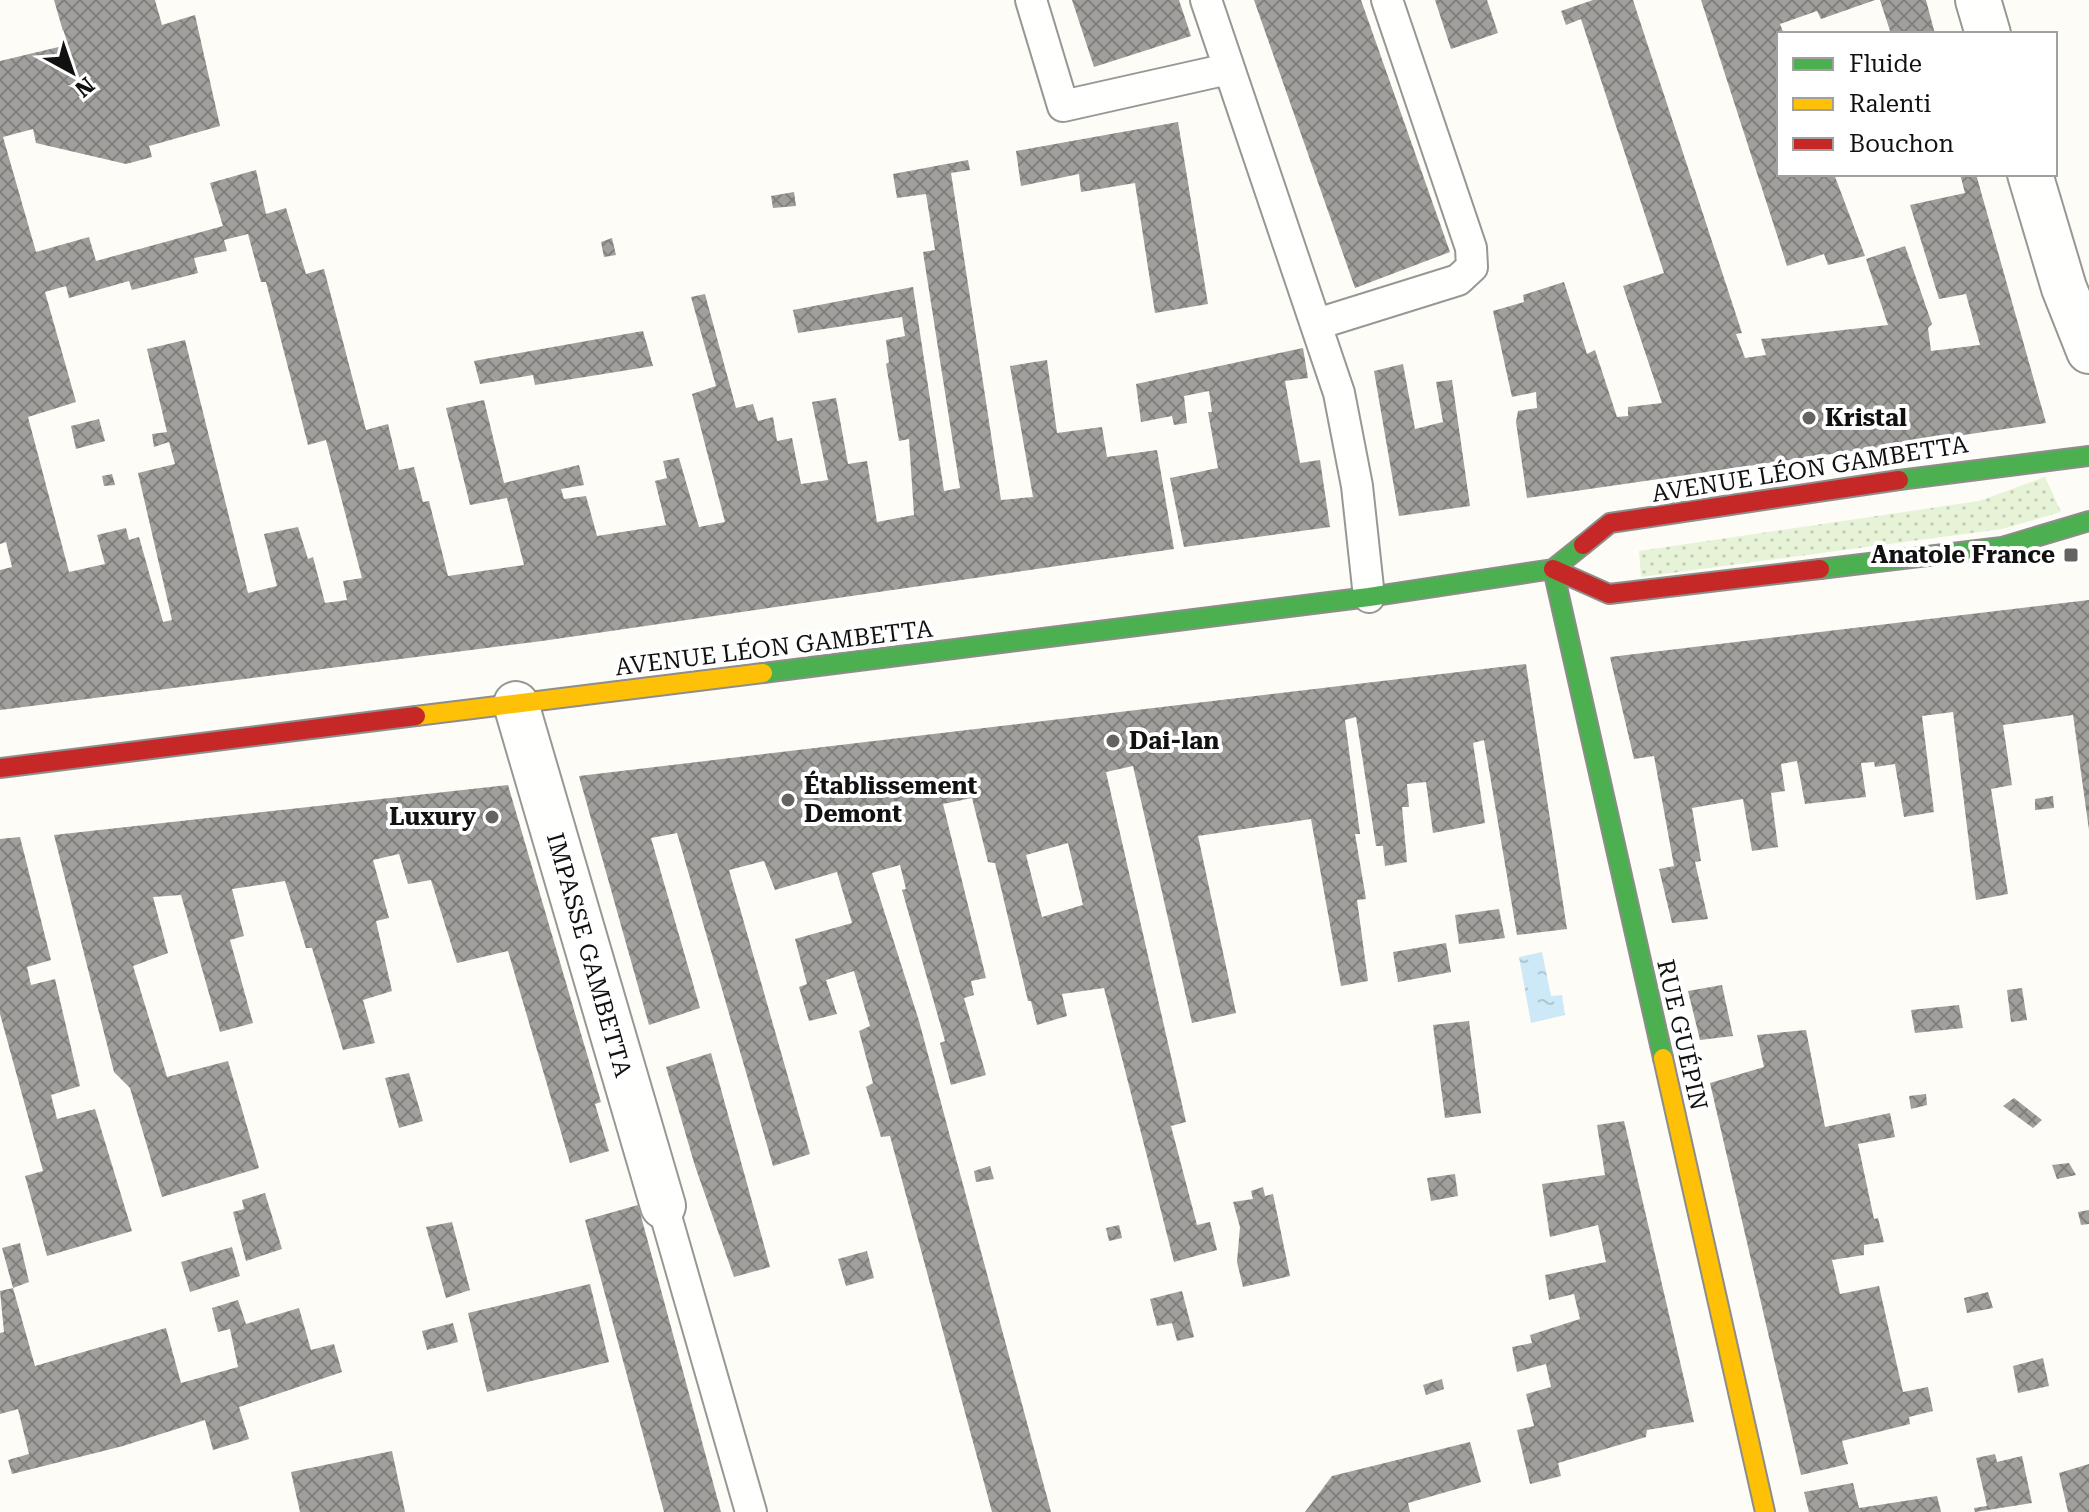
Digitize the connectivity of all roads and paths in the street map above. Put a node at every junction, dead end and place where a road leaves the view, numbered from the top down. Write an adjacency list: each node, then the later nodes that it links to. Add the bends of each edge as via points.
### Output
1 (1031, 0): 6 (lane, via 1063,106)
2 (1206, 0): 6 (lane)
3 (1387, 0): 8 (lane, via 1471,248 1472,267 1458,280)
4 (1978, 0): 5 (street)
5 (1987, 32)
6 (1228, 69): 8 (lane)
7 (2031, 176): 9 (street)
8 (1317, 324): 13 (lane, via 1352,459)
9 (2089, 351)
10 (2089, 456): 12 (main road, AVENUE LÉON GAMBETTA, via 1610,523)
11 (2089, 521): 12 (main road, via 2002,547 1609,594)
12 (1553, 569): 13 (main road, AVENUE LÉON GAMBETTA); 18 (main road, RUE GUÉPIN)
13 (1369, 597): 14 (main road, AVENUE LÉON GAMBETTA)
14 (516, 704): 15 (main road, AVENUE LÉON GAMBETTA); 16 (street, IMPASSE GAMBETTA)
15 (0, 768)
16 (663, 1206): 17 (lane)
17 (751, 1512)
18 (1765, 1512)

